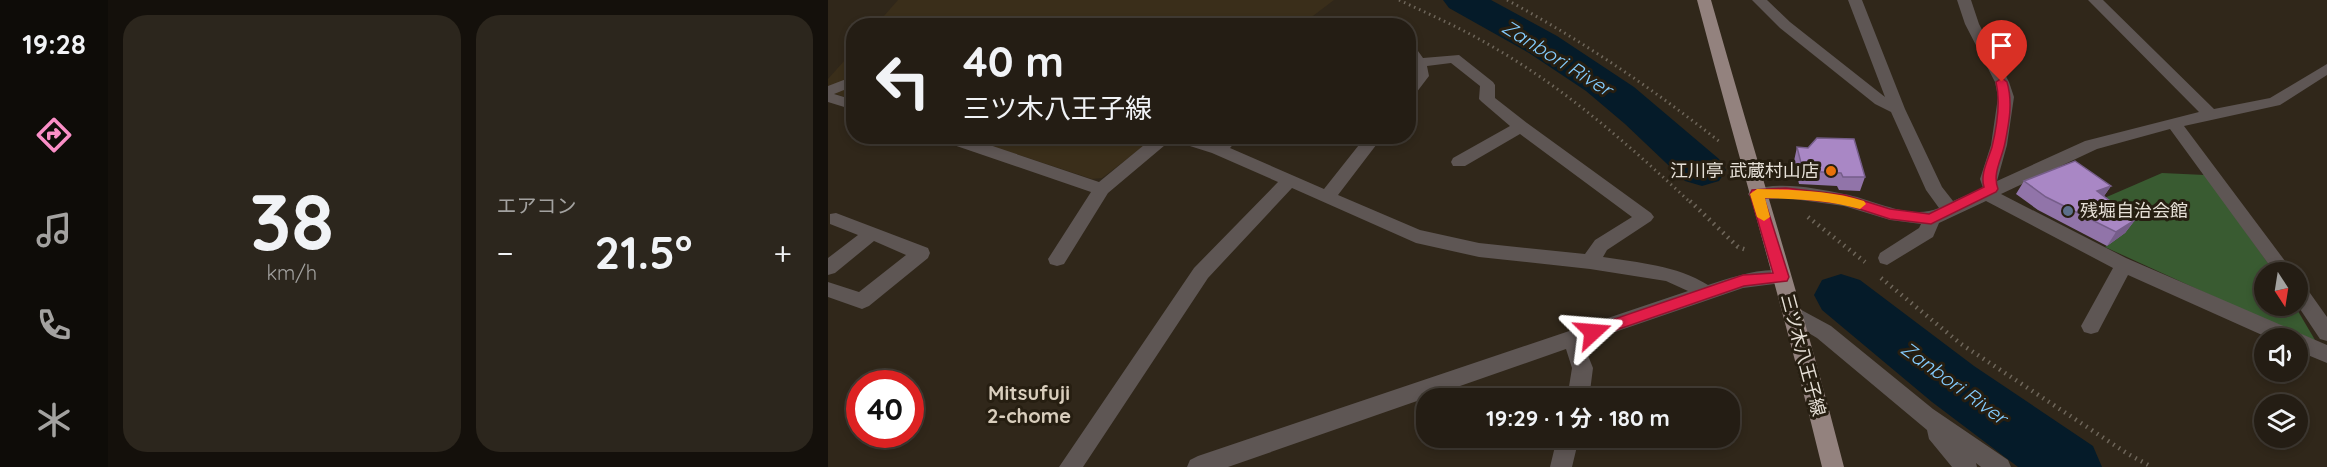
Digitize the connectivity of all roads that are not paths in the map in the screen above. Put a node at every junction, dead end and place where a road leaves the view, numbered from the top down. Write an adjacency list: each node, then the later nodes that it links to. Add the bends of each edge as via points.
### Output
1 (1704, 0): 28 (main road, 三ツ木八王子線)
2 (1759, 0): 14 (street, via 1880,101)
3 (1855, 0): 14 (street)
4 (1964, 0): 27 (street, via 2006,97)
5 (2095, 0): 15 (street)
6 (1416, 58): 7 (street)
7 (1419, 63): 10 (street, via 1422,76); 17 (street, via 1454,58 1488,85 1487,99)
8 (2326, 69): 15 (street, via 2275,102)
9 (846, 83): 11 (street)
10 (1416, 84)
11 (828, 91)
12 (828, 97): 13 (street)
13 (846, 103)
14 (1897, 109): 30 (street, via 1935,190)
15 (2210, 114): 16 (street)
16 (2174, 123): 27 (street, via 2091,145); 37 (street)
17 (1521, 127): 24 (street); 36 (street, via 1645,217 1601,245)
18 (969, 144): 26 (street)
19 (1156, 144): 26 (street)
20 (1202, 144): 23 (street)
21 (1224, 144): 23 (street)
22 (1369, 144): 29 (street)
23 (1218, 149): 25 (street)
24 (1459, 162)
25 (1290, 180): 29 (street); 54 (street, via 1201,273)
26 (1102, 189): 35 (street)
27 (1988, 191): 30 (street); 38 (street)
28 (1757, 194): 32 (street, via 1786,192 1845,200 1890,214); 40 (main road, 三ツ木八王子線)
29 (1327, 197): 36 (street, via 1416,236 1479,250)
30 (1951, 211): 32 (street)
31 (836, 219): 33 (street)
32 (1931, 219): 34 (street, via 1927,232)
33 (872, 233): 39 (street); 41 (street, via 921,253 862,301)
34 (1887, 258)
35 (1057, 259)
36 (1590, 262): 42 (street, via 1667,274)
37 (2277, 262)
38 (2124, 265): 45 (street); 46 (street)
39 (828, 268)
40 (1782, 277): 42 (street, via 1743,281); 44 (main road, 三ツ木八王子線)
41 (828, 289)
42 (1706, 293): 48 (street)
43 (2308, 305): 47 (street)
44 (1794, 314): 52 (street, via 1824,332); 57 (main road, 三ツ木八王子線)
45 (2091, 326)
46 (2266, 328)
47 (2326, 330)
48 (1571, 340): 51 (street, via 1581,356 1584,374); 55 (street)
49 (2308, 346): 50 (street)
50 (2327, 354)
51 (1581, 388)
52 (1925, 416): 58 (street); 59 (street)
53 (1566, 448): 56 (street)
54 (1070, 467)
55 (1198, 467)
56 (1561, 467)
57 (1833, 467)
58 (1966, 467)
59 (2000, 467)

